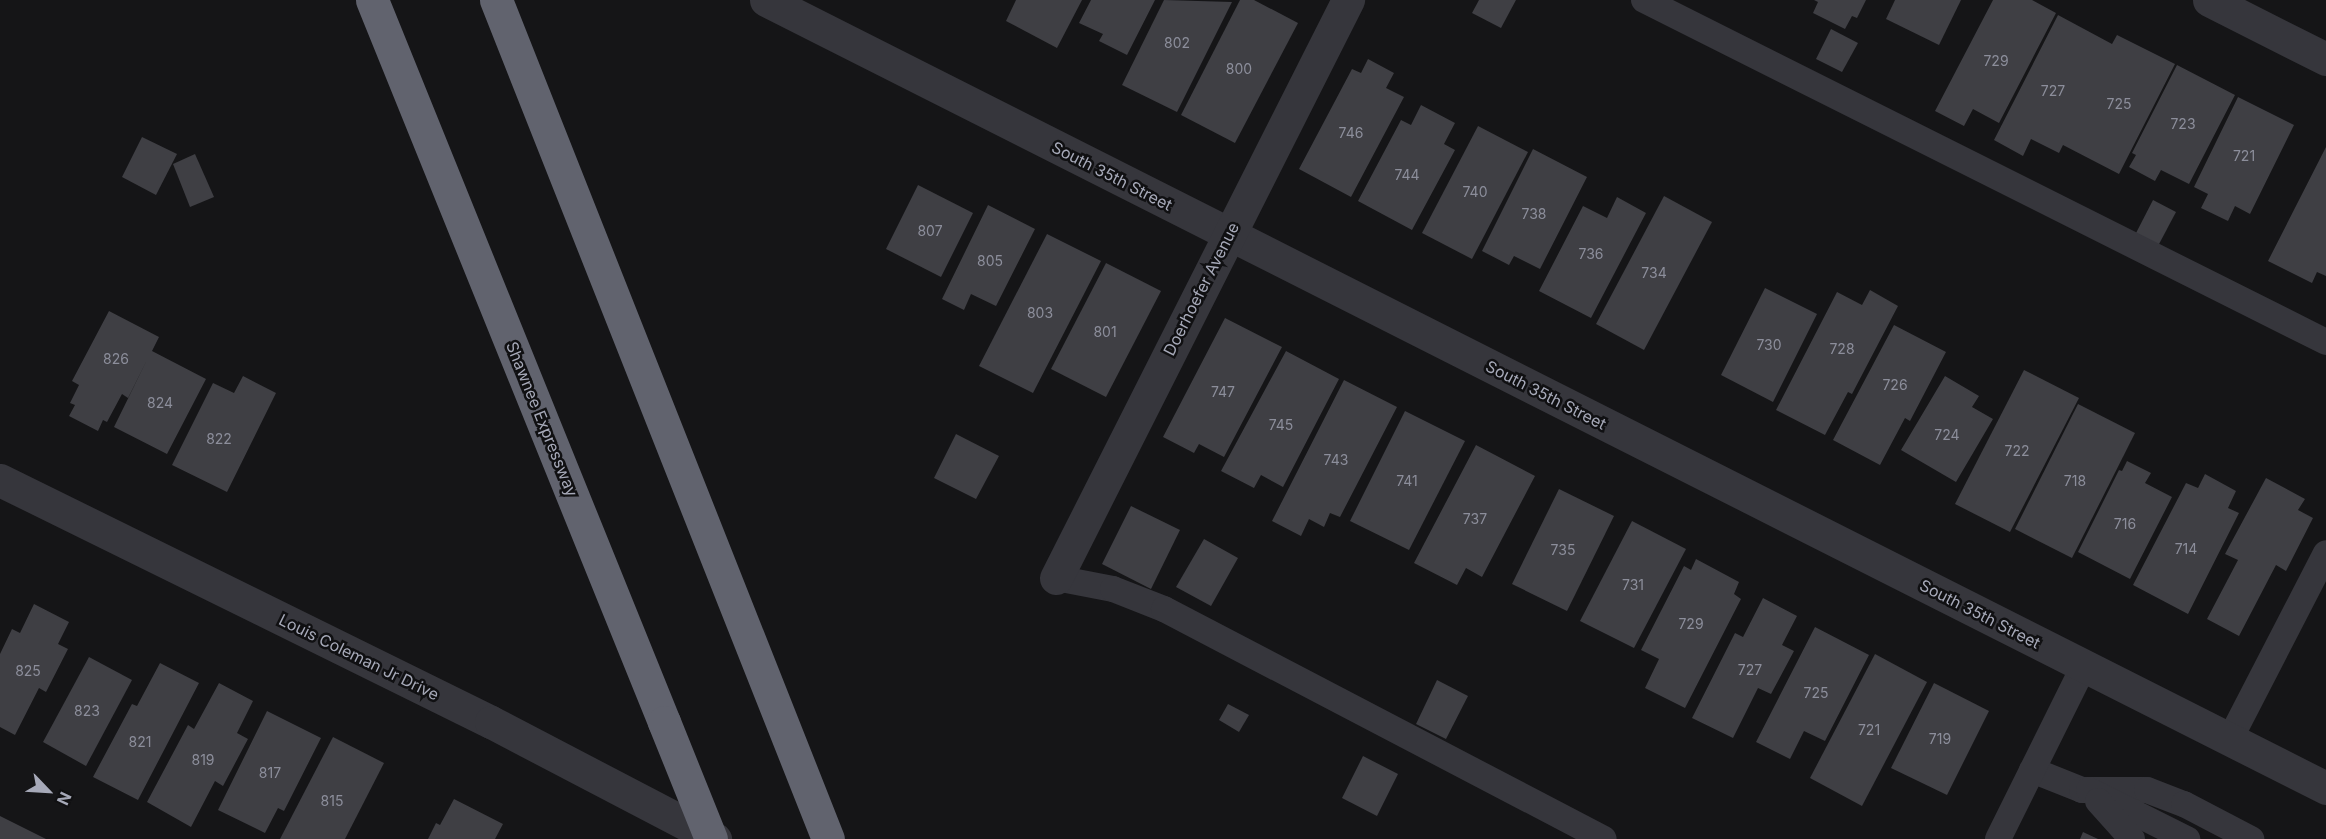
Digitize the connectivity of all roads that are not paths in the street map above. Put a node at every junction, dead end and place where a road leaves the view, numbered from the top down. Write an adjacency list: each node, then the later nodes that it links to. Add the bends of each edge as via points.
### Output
1 (372, 0): 18 (highway, Shawnee Expressway, bridge)
2 (496, 0): 19 (highway)
3 (766, 0): 8 (street, South 35th Street)
4 (1347, 0): 8 (street, Doerhoefer Avenue)
5 (1644, 0): 9 (lane)
6 (2209, 0): 7 (street)
7 (2326, 59)
8 (1228, 235): 12 (street, Doerhoefer Avenue); 13 (street, South 35th Street)
9 (2326, 342)
10 (0, 480): 18 (street, Louis Coleman Jr Drive, via 491,722)
11 (2326, 554): 14 (lane)
12 (1056, 578): 20 (lane, via 1113,589 1164,609)
13 (2084, 666): 14 (street, South 35th Street); 15 (lane)
14 (2230, 739): 16 (street, South 35th Street)
15 (2032, 770): 17 (lane, via 2065,785); 21 (lane)
16 (2326, 788)
17 (2089, 790): 22 (lane); 23 (lane); 24 (lane, via 2147,790 2184,804)
18 (713, 839)
19 (828, 839)
20 (1604, 839)
21 (1998, 839)
22 (2132, 839)
23 (2187, 839)
24 (2251, 839)

